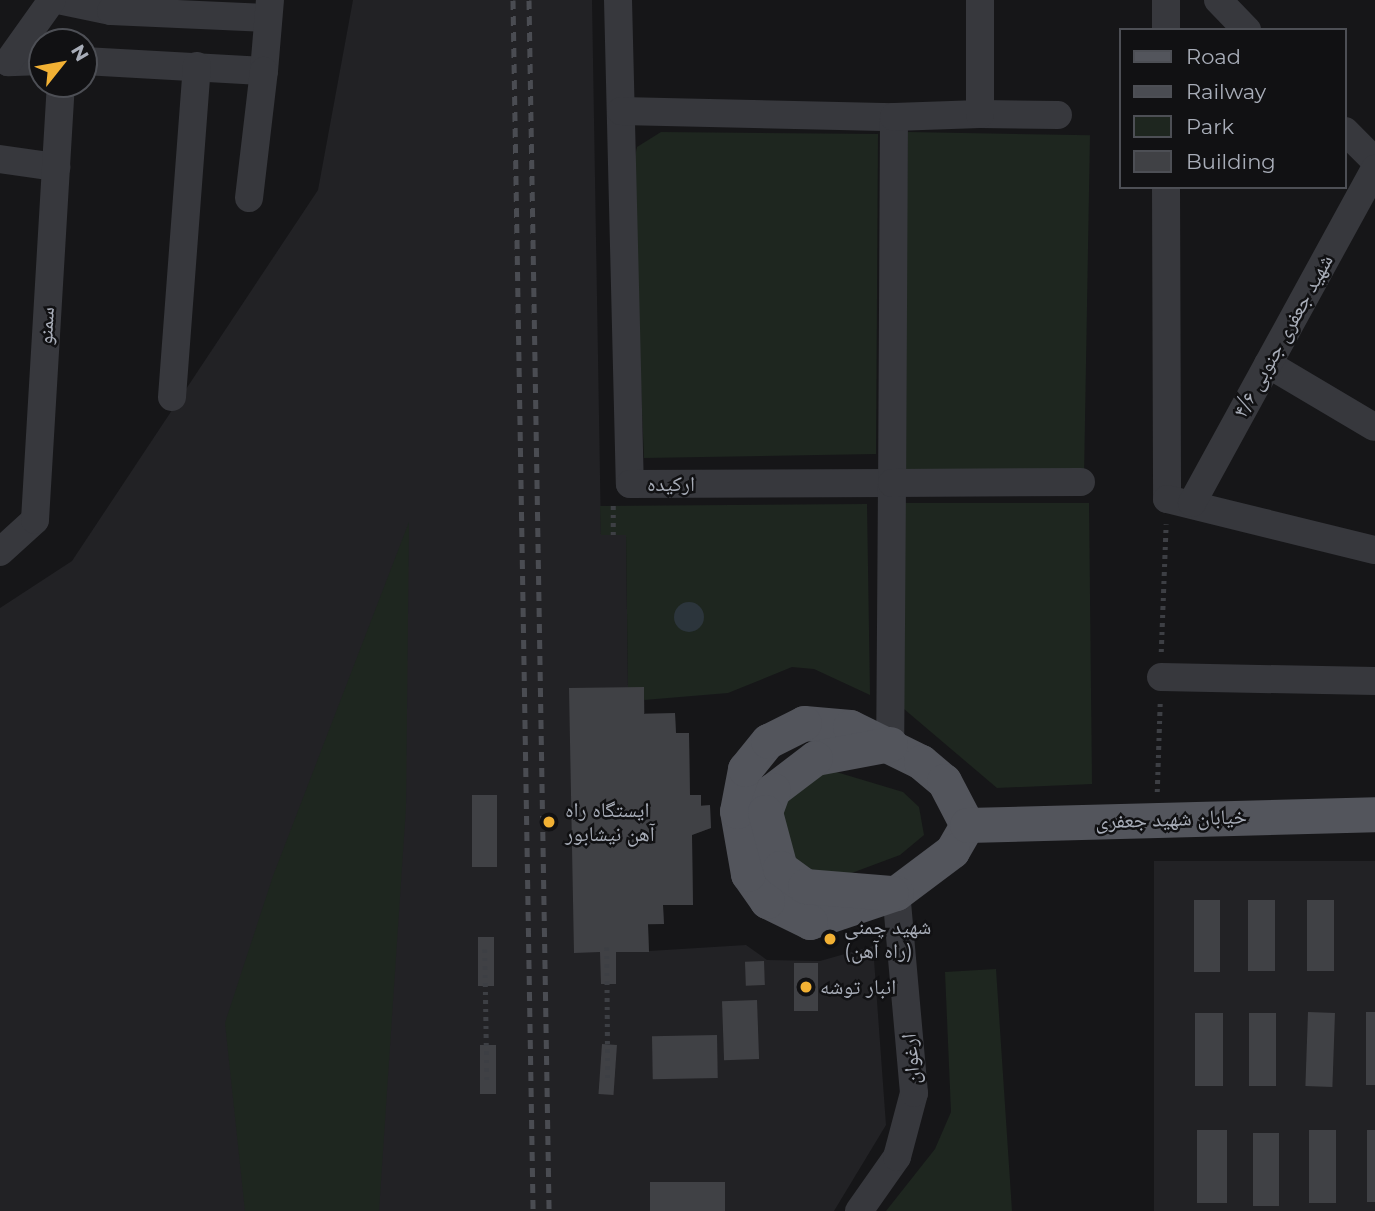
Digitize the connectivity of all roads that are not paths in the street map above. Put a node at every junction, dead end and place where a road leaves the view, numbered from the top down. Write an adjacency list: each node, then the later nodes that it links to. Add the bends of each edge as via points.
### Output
1 (52, 0): 10 (street)
2 (58, 0): 7 (street, via 111,11)
3 (618, 0): 16 (street, ارکیده)
4 (980, 0): 17 (street)
5 (1166, 0): 8 (street)
6 (1218, 0): 9 (street)
7 (269, 9): 14 (street)
8 (1166, 28)
9 (1245, 28)
10 (4, 61): 11 (street)
11 (28, 61)
12 (98, 62): 13 (street)
13 (197, 66): 14 (street); 28 (street)
14 (264, 71): 26 (street)
15 (60, 98): 23 (street, سمنو)
16 (621, 111): 19 (street); 31 (street, ارکیده, via 630,484)
17 (981, 114): 18 (street); 19 (street)
18 (1058, 115)
19 (894, 117): 31 (street)
20 (1347, 133): 22 (street)
21 (0, 159): 23 (street)
22 (1375, 161)
23 (56, 167): 34 (street, سمنو, via 35,520)
24 (1375, 169): 27 (street, شهید جعفری جنوبی ۴/۶)
25 (1166, 189): 32 (street)
26 (249, 198)
27 (1268, 364): 29 (street); 32 (street, شهید جعفری جنوبی ۴/۶)
28 (172, 397)
29 (1374, 428)
30 (1081, 482): 31 (street)
31 (892, 483): 37 (street)
32 (1179, 501): 33 (street)
33 (1375, 550)
34 (0, 552)
35 (1161, 677): 36 (street)
36 (1375, 681)
37 (890, 744): 39 (main road, via 944,782); 40 (main road, via 850,727 804,723 768,741 745,769 737,811 748,874 767,901 789,914 810,922)
38 (1375, 814): 39 (main road, خیابان شهید جعفری)
39 (967, 825): 40 (main road, via 952,850)
40 (896, 893): 41 (street, ارغوان, via 914,1093 897,1157)
41 (859, 1211)

